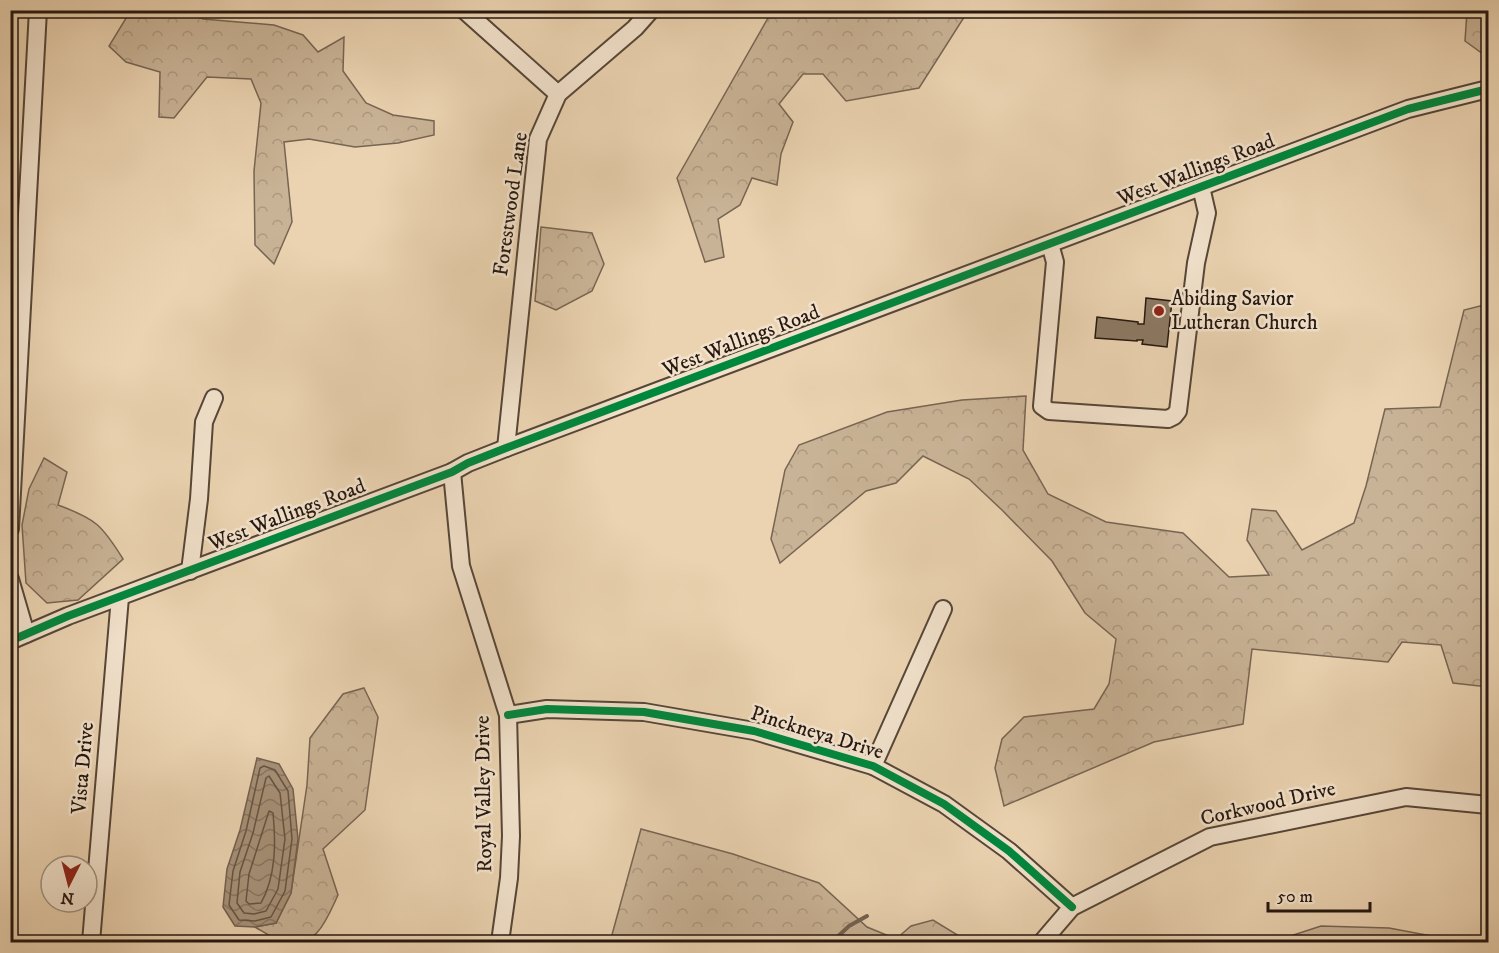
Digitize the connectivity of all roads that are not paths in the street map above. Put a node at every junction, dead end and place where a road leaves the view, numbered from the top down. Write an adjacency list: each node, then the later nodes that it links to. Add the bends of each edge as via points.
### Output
1 (38, 10): 11 (street)
2 (464, 10): 5 (street)
3 (651, 10): 5 (street, Forestwood Lane)
4 (1488, 89): 6 (street, West Wallings Road, via 1408,109)
5 (558, 94): 9 (street, Forestwood Lane, via 538,139)
6 (1201, 187): 7 (street, West Wallings Road); 7 (street, via 1207,213 1196,263 1178,411 1168,419 1049,411 1041,406 1055,262)
7 (1050, 244): 9 (street, West Wallings Road)
8 (214, 398): 12 (street, via 204,422)
9 (506, 448): 10 (street, West Wallings Road)
10 (452, 472): 12 (street, West Wallings Road); 17 (street, Royal Valley Drive, via 461,566)
11 (10, 529)
12 (190, 571): 14 (street, West Wallings Road)
13 (10, 579): 16 (street)
14 (120, 597): 16 (street, West Wallings Road); 21 (street, Vista Drive)
15 (943, 609): 18 (street)
16 (18, 638)
17 (508, 716): 18 (street, Pinckneya Drive, via 547,709 644,712 754,731); 22 (street, Royal Valley Drive, via 511,836)
18 (873, 766): 20 (street, Pinckneya Drive, via 944,804 1009,851)
19 (1488, 805): 20 (street, Corkwood Drive, via 1406,797 1210,837)
20 (1072, 908): 23 (street)
21 (91, 942)
22 (500, 942)
23 (1042, 942)

